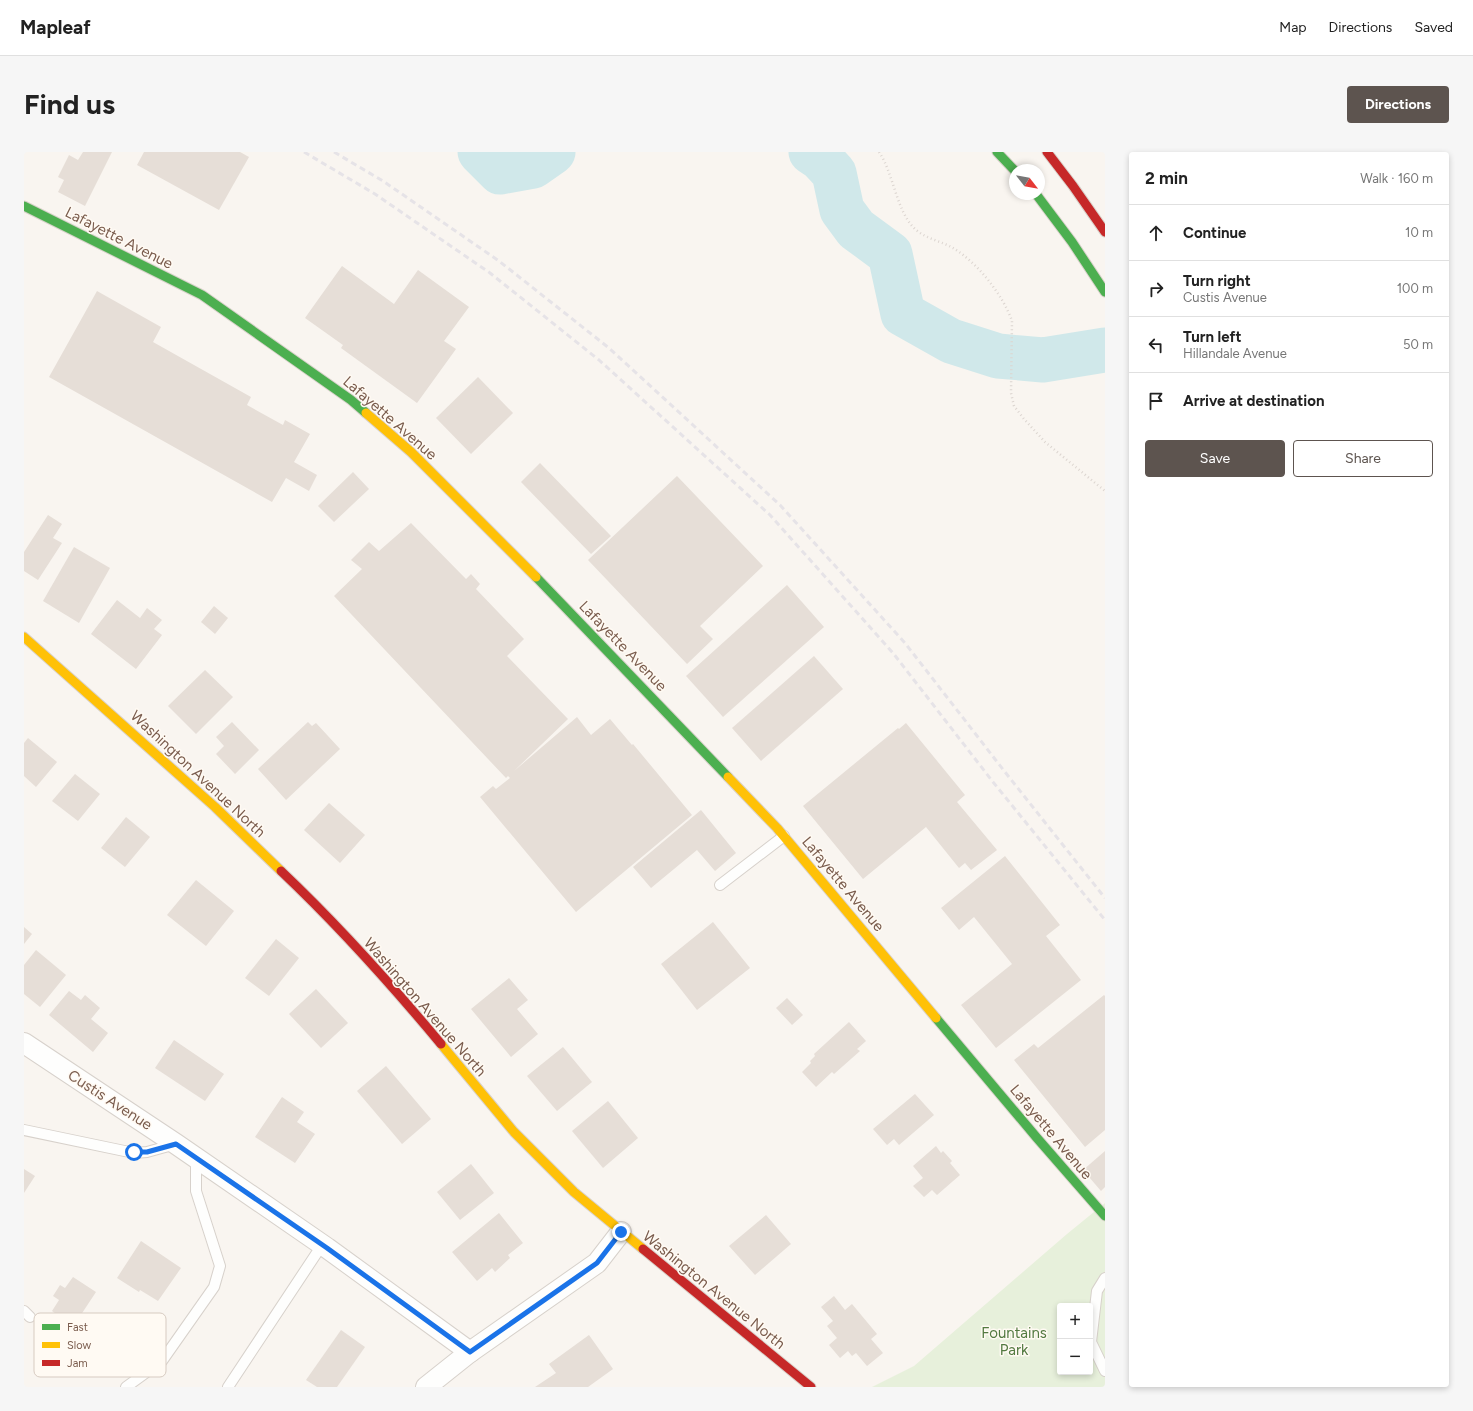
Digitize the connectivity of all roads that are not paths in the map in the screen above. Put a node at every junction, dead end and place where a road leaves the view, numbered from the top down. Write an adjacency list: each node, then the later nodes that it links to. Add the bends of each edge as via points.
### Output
1 (997, 152): 3 (main road)
2 (1047, 152): 6 (main road)
3 (1009, 165)
4 (1041, 200): 7 (main road, via 1081,252)
5 (24, 206): 9 (main road, Lafayette Avenue, via 202,295 350,400 411,452 554,595)
6 (1105, 232)
7 (1105, 292)
8 (24, 637): 16 (main road, Washington Avenue North, via 215,806 305,894 409,1005 514,1132 574,1192)
9 (784, 836): 10 (lane); 15 (main road, Lafayette Avenue)
10 (720, 886)
11 (24, 1043): 13 (street, Custis Avenue)
12 (24, 1130): 13 (lane, via 134,1152 147,1152)
13 (176, 1144): 14 (street, Custis Avenue)
14 (196, 1158): 17 (street, Custis Avenue); 20 (lane, via 196,1191 220,1266 214,1287)
15 (1105, 1216)
16 (621, 1232): 19 (street, via 597,1263); 26 (main road, Washington Avenue North)
17 (322, 1245): 19 (street, Custis Avenue); 24 (lane)
18 (1105, 1278): 21 (lane, via 1098,1291 1091,1342)
19 (470, 1352): 25 (street)
20 (166, 1355)
21 (1105, 1371)
22 (140, 1377): 23 (lane)
23 (126, 1387)
24 (228, 1387)
25 (426, 1387)
26 (811, 1387)

